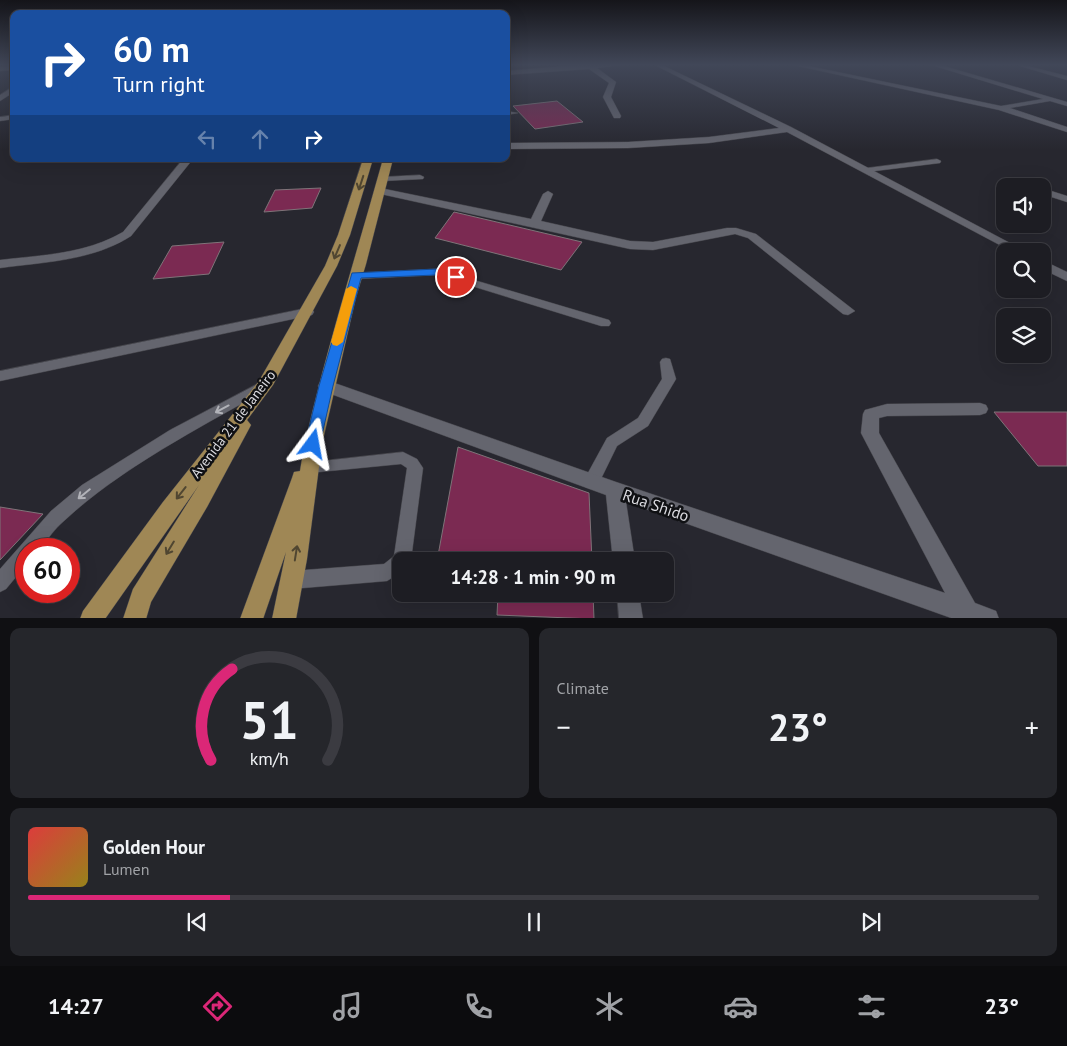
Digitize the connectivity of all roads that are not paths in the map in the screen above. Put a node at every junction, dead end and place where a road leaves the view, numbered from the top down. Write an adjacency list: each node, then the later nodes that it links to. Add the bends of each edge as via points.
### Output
1 (609, 93): 11 (street, via 608,97)
2 (715, 93): 12 (street)
3 (929, 93): 8 (street)
4 (1029, 93): 6 (street)
5 (1067, 98): 6 (street)
6 (1053, 100): 7 (street); 8 (street)
7 (1067, 104)
8 (1001, 108): 13 (street)
9 (510, 113): 10 (lane)
10 (515, 113)
11 (617, 116)
12 (788, 129): 14 (street, via 709,140 628,145); 19 (street)
13 (1067, 130)
14 (510, 146)
15 (937, 161): 19 (lane)
16 (186, 162): 27 (street, via 119,241 86,251)
17 (367, 162): 32 (main road, Avenida 21 de Janeiro, one-way to 32, via 344,235)
18 (387, 162): 21 (main road)
19 (867, 170): 26 (street)
20 (420, 177): 21 (lane)
21 (381, 185): 25 (street); 29 (main road)
22 (548, 194): 25 (street)
23 (1051, 194): 24 (street)
24 (1067, 199)
25 (535, 223): 31 (street, via 642,246 727,231 742,232 752,236)
26 (1004, 243)
27 (0, 264)
28 (1051, 269): 30 (street)
29 (356, 276): 33 (lane, via 437,272); 37 (main road)
30 (1067, 277)
31 (848, 311)
32 (307, 312): 35 (street); 36 (main road, Avenida 21 de Janeiro)
33 (605, 323)
34 (666, 362): 41 (lane, via 668,379 643,422 612,442)
35 (0, 376)
36 (265, 385): 43 (lane, one-way to 43, via 175,434 88,490 57,516); 50 (main road, Avenida 21 de Janeiro, one-way to 50, via 170,508); 51 (main road, one-way to 51, via 141,597)
37 (326, 386): 39 (main road); 41 (street, Rua Shido)
38 (980, 409): 49 (street, via 887,410 871,414 870,433)
39 (313, 444): 40 (main road); 52 (main road, via 268,578)
40 (309, 467): 46 (main road, one-way to 40); 46 (lane, via 403,458 412,462 415,468 402,560 388,572)
41 (591, 482): 42 (street, Rua Shido)
42 (614, 490): 44 (street); 49 (street, Rua Shido)
43 (38, 538)
44 (623, 552)
45 (15, 565): 47 (lane)
46 (291, 580): 53 (main road)
47 (0, 583)
48 (629, 602): 54 (street)
49 (968, 613): 55 (street, Rua Shido)
50 (91, 618)
51 (134, 618)
52 (251, 618)
53 (284, 618)
54 (631, 618)
55 (988, 618)

